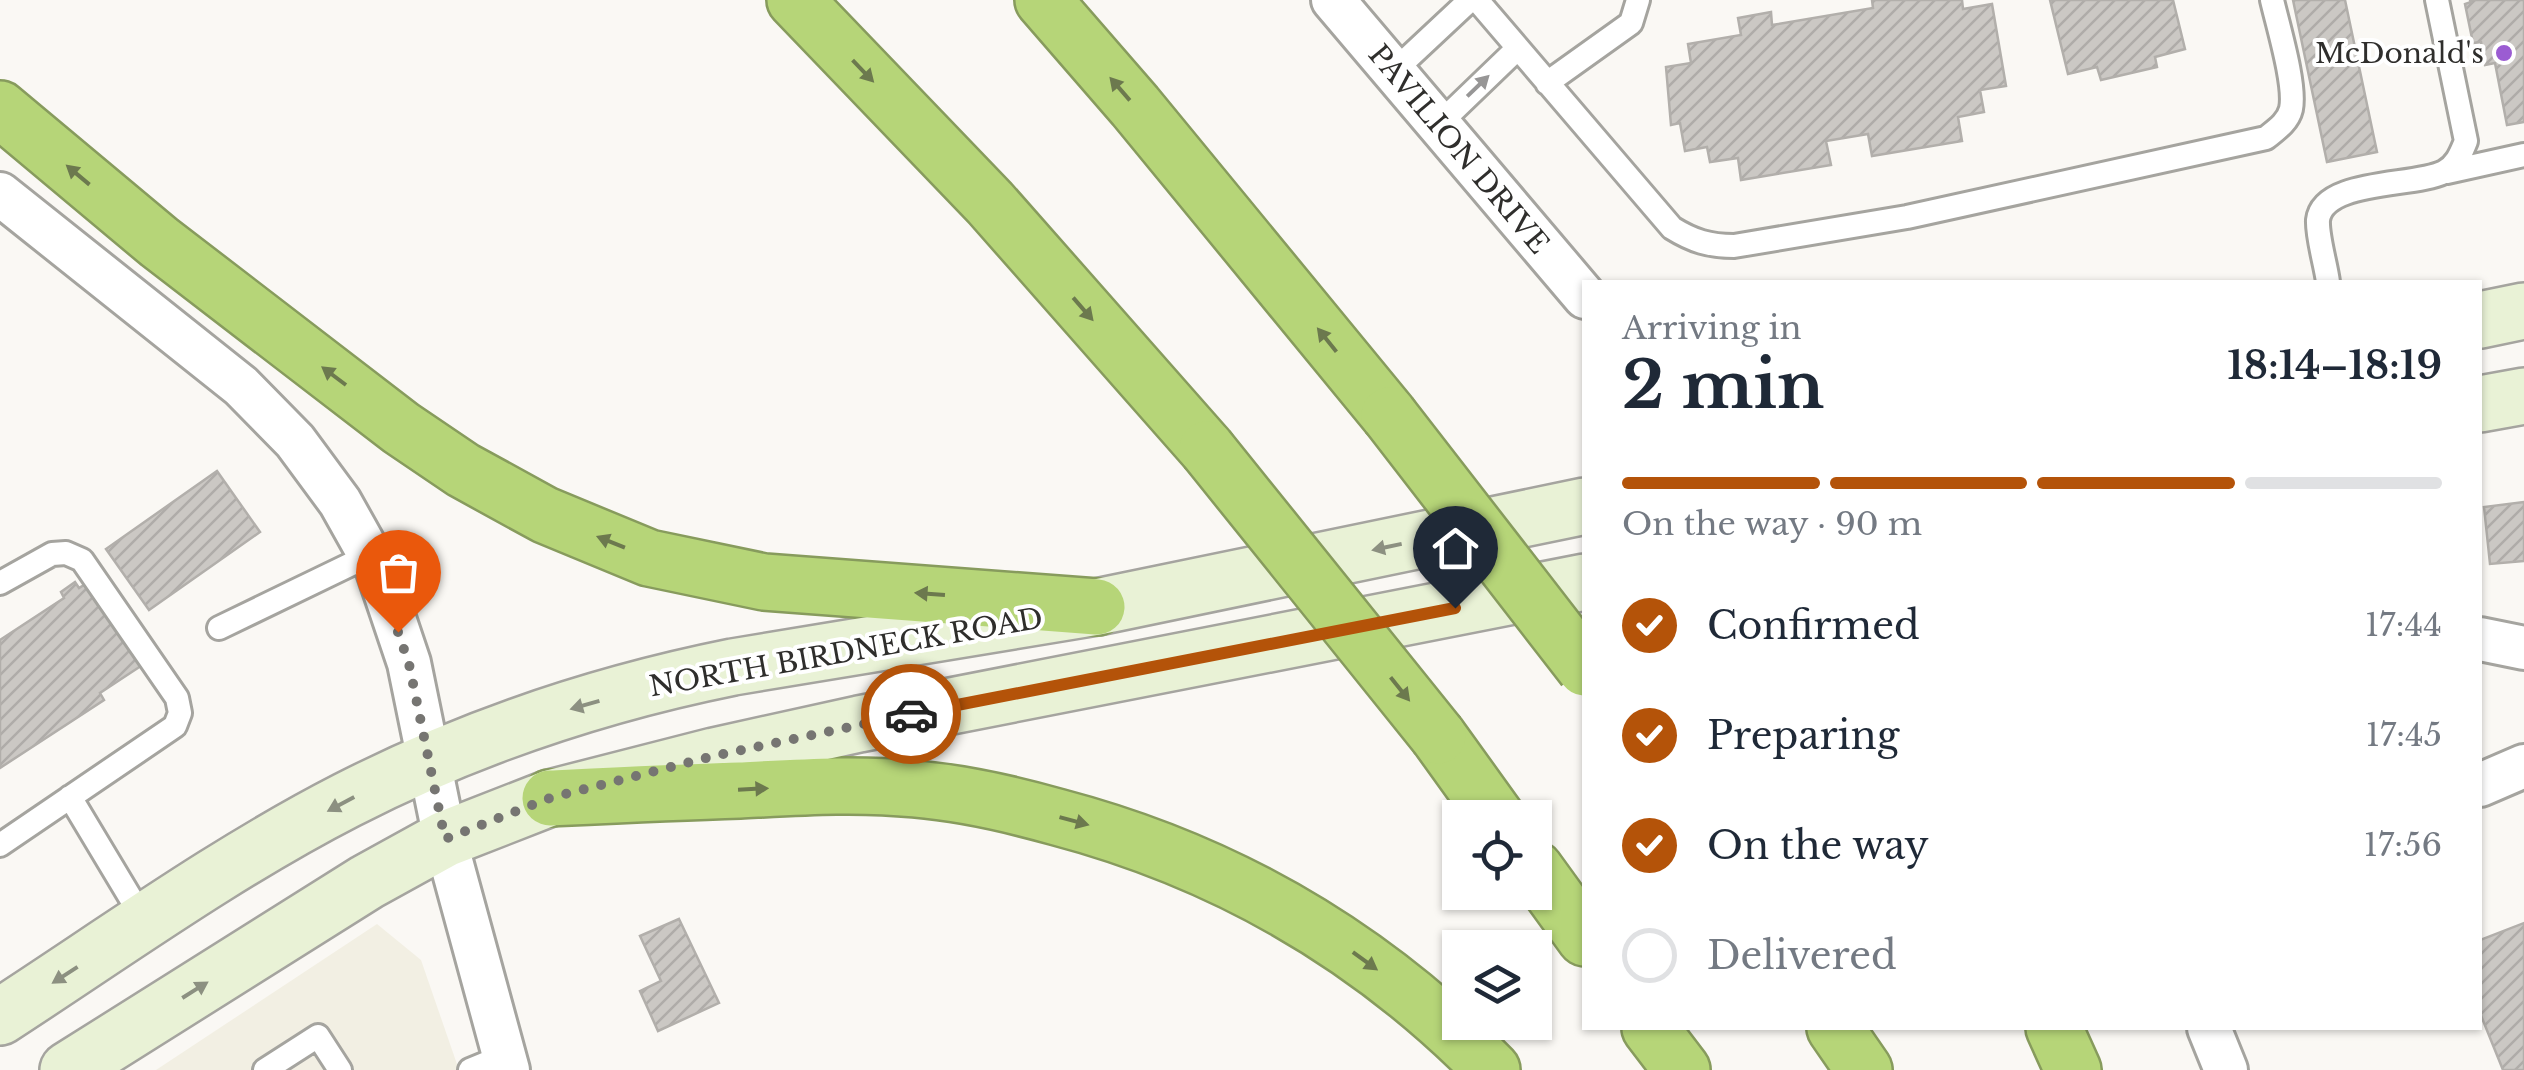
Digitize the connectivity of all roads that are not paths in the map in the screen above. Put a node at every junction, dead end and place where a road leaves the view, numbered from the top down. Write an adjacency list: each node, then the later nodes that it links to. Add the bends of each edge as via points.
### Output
1 (795, 0): 36 (highway, one-way to 36, bridge, via 990,204 1207,449)
2 (1043, 0): 30 (highway, one-way to 2, bridge, via 1390,415)
3 (1333, 0): 9 (street, PAVILION DRIVE)
4 (1474, 0): 8 (lane); 9 (lane)
5 (1638, 0): 10 (lane, via 1631,23)
6 (2272, 0): 10 (lane, via 2291,110 2266,138 1907,217 1734,246 1691,240 1672,228)
7 (2437, 0): 14 (lane, via 2466,141)
8 (1518, 48): 10 (lane); 12 (lane, one-way to 8)
9 (1393, 72): 12 (street, PAVILION DRIVE)
10 (1547, 83)
11 (0, 110): 26 (highway, one-way to 11, via 764,582 649,558 545,515 401,428)
12 (1438, 125): 17 (street, PAVILION DRIVE)
13 (2524, 155): 14 (lane)
14 (2443, 172): 16 (lane, via 2337,195 2322,208 2318,222)
15 (0, 194): 23 (street, via 242,386 295,441)
16 (2328, 280)
17 (1582, 294)
18 (2524, 312): 19 (main road)
19 (2482, 320)
20 (2524, 396): 21 (main road)
21 (2482, 404)
22 (1582, 507): 26 (main road, NORTH BIRDNECK ROAD, one-way to 26)
23 (370, 555): 27 (lane); 31 (street, via 409,664)
24 (0, 583): 34 (lane, via 52,554 82,560 177,698 175,726)
25 (1582, 583): 35 (main road, via 858,724)
26 (1097, 607): 31 (main road, NORTH BIRDNECK ROAD, one-way to 31, via 679,678 532,720)
27 (219, 628)
28 (2482, 639): 29 (street)
29 (2524, 648)
30 (1582, 664)
31 (429, 762): 37 (street); 40 (main road, NORTH BIRDNECK ROAD, one-way to 40, via 346,800)
32 (2524, 766): 33 (street)
33 (2482, 784)
34 (70, 797): 38 (lane); 40 (lane)
35 (550, 798): 37 (main road); 51 (highway, one-way to 51, via 839,785 916,789 1008,803 1097,827 1183,858 1329,935)
36 (1484, 800)
37 (445, 839): 47 (street); 48 (main road, one-way to 37)
38 (0, 845)
39 (1552, 893): 41 (highway)
40 (145, 922): 42 (main road, NORTH BIRDNECK ROAD, one-way to 42)
41 (1582, 934)
42 (3, 1007)
43 (1652, 1030): 52 (highway)
44 (1836, 1030): 53 (highway)
45 (2055, 1030): 54 (highway)
46 (2210, 1030): 55 (street)
47 (494, 1065)
48 (68, 1070)
49 (265, 1070): 50 (lane, via 318,1036)
50 (340, 1070)
51 (1492, 1070)
52 (1682, 1070)
53 (1864, 1070)
54 (2072, 1070)
55 (2226, 1070)

